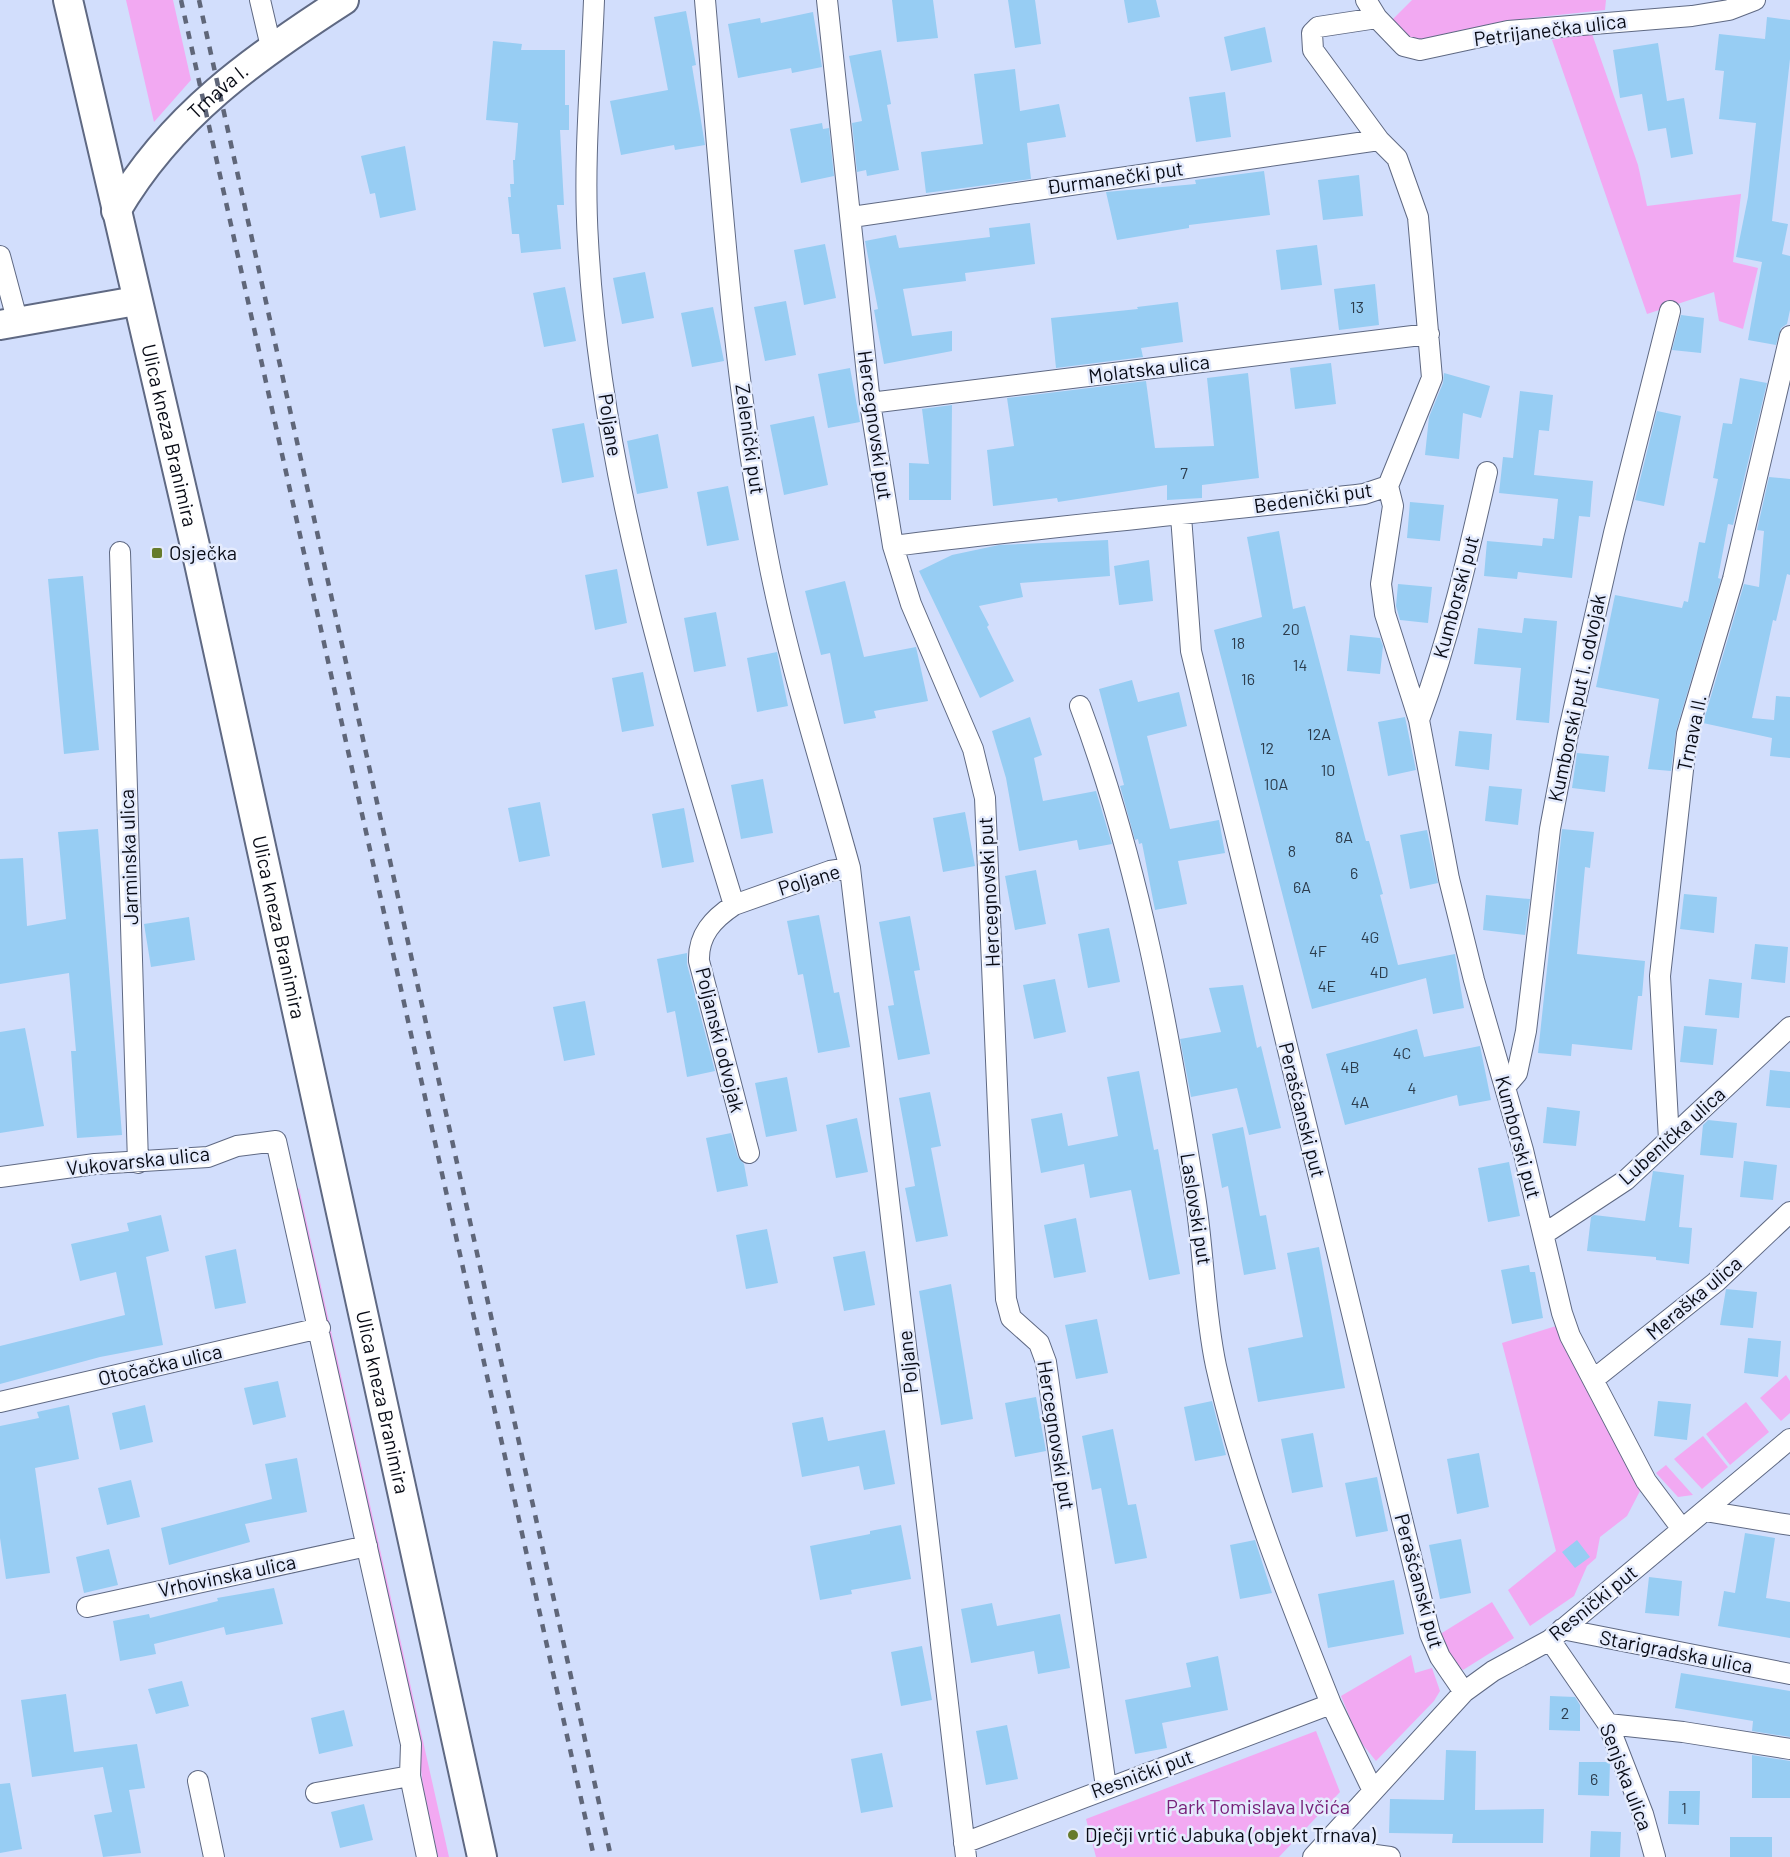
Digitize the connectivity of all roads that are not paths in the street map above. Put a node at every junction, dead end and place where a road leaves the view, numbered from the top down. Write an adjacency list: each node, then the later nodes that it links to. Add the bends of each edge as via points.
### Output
1 (68, 0): 12 (main road, Ulica kneza Branimira)
2 (260, 0): 10 (street)
3 (344, 0): 10 (main road, Trnava I.)
4 (594, 0): 29 (street, Poljane, via 588,241 607,413 644,589)
5 (705, 0): 28 (street, Zelenički put, via 724,224 756,488 778,605)
6 (827, 0): 13 (street, Hercegnovski put)
7 (1366, 0): 9 (street, Petrijanečka ulica)
8 (1755, 0): 9 (street, Petrijanečka ulica, via 1729,10 1692,16 1508,31 1420,50 1404,45)
9 (1377, 18): 11 (street, Bedenički put, via 1318,27 1312,33 1313,50)
10 (271, 47): 12 (main road, Trnava I., via 218,90 166,141 150,158)
11 (1379, 140): 13 (street, Đurmanečki put); 18 (street, Bedenički put, via 1397,158 1418,217)
12 (116, 211): 15 (main road, Ulica kneza Branimira)
13 (852, 217): 20 (street, Hercegnovski put)
14 (0, 256): 17 (street)
15 (136, 300): 17 (main road); 62 (main road, Ulica kneza Branimira, via 199,563)
16 (1670, 311): 31 (street, Kumborski put I. odvojak, via 1568,734 1550,829 1526,1031 1517,1073)
17 (9, 324)
18 (1429, 334): 20 (street, Molatska ulica); 22 (street, Bedenički put, via 1429,390)
19 (1790, 336): 32 (street, Trnava II., via 1733,579 1687,734 1660,976)
20 (870, 403): 24 (street, Hercegnovski put)
21 (1487, 472): 27 (street, Kumborski put, via 1459,593)
22 (1388, 486): 23 (street, Bedenički put, via 1364,494); 27 (street, Kumborski put, via 1393,506 1380,584 1385,614)
23 (1181, 516): 24 (street, Bedenički put); 49 (street, Perašćanski put, via 1191,651 1430,1634 1440,1657)
24 (893, 546): 55 (street, Hercegnovski put, via 911,604 974,748 985,798 1006,1299 1011,1318 1039,1343 1046,1362)
25 (120, 552): 34 (street, Jarminska ulica)
26 (1080, 706): 50 (street, Laslovski put, via 1104,769 1146,931 1195,1195 1216,1363 1228,1412 1249,1486)
27 (1419, 720): 31 (street, Kumborski put, via 1449,879)
28 (850, 868): 29 (street, Poljane, via 830,871); 58 (street, Poljane)
29 (734, 905): 33 (street, Poljanski odvojak, via 718,916 705,933 699,961)
30 (1790, 1027): 32 (street, Lubenička ulica)
31 (1505, 1087): 37 (street, Kumborski put)
32 (1669, 1140): 37 (street, Lubenička ulica, via 1626,1180)
33 (749, 1153)
34 (138, 1162): 35 (street, Vukovarska ulica); 38 (street, Vukovarska ulica, via 208,1156 237,1146 276,1141)
35 (0, 1177)
36 (1790, 1212): 39 (street, Meraška ulica, via 1716,1282)
37 (1544, 1234): 39 (street, Kumborski put, via 1562,1313)
38 (320, 1328): 40 (street, Otočačka ulica); 45 (street)
39 (1594, 1379): 44 (street, Kumborski put, via 1646,1481)
40 (0, 1402)
41 (1790, 1439): 42 (street, Resnički put)
42 (1705, 1512): 43 (street); 44 (street, Resnički put)
43 (1790, 1524)
44 (1682, 1529): 47 (street, Resnički put)
45 (367, 1546): 46 (street, Vrhovinska ulica); 53 (street, via 411,1744)
46 (87, 1607)
47 (1556, 1635): 48 (street, Starigradska ulica); 49 (street, Resnički put); 51 (street, Senjska ulica)
48 (1790, 1674)
49 (1464, 1692): 56 (street, Resnički put)
50 (1331, 1704): 55 (street, Resnički put); 56 (street)
51 (1608, 1724): 52 (street); 64 (street, Senjska ulica, via 1643,1814)
52 (1790, 1749)
53 (410, 1776): 57 (street); 61 (street)
54 (198, 1781): 60 (street)
55 (1106, 1787): 58 (street, Resnički put)
56 (1373, 1791): 59 (street, Resnički put)
57 (316, 1793)
58 (965, 1850)
59 (1319, 1853): 63 (street)
60 (214, 1857)
61 (427, 1857)
62 (482, 1857)
63 (1390, 1857)
64 (1655, 1857)

